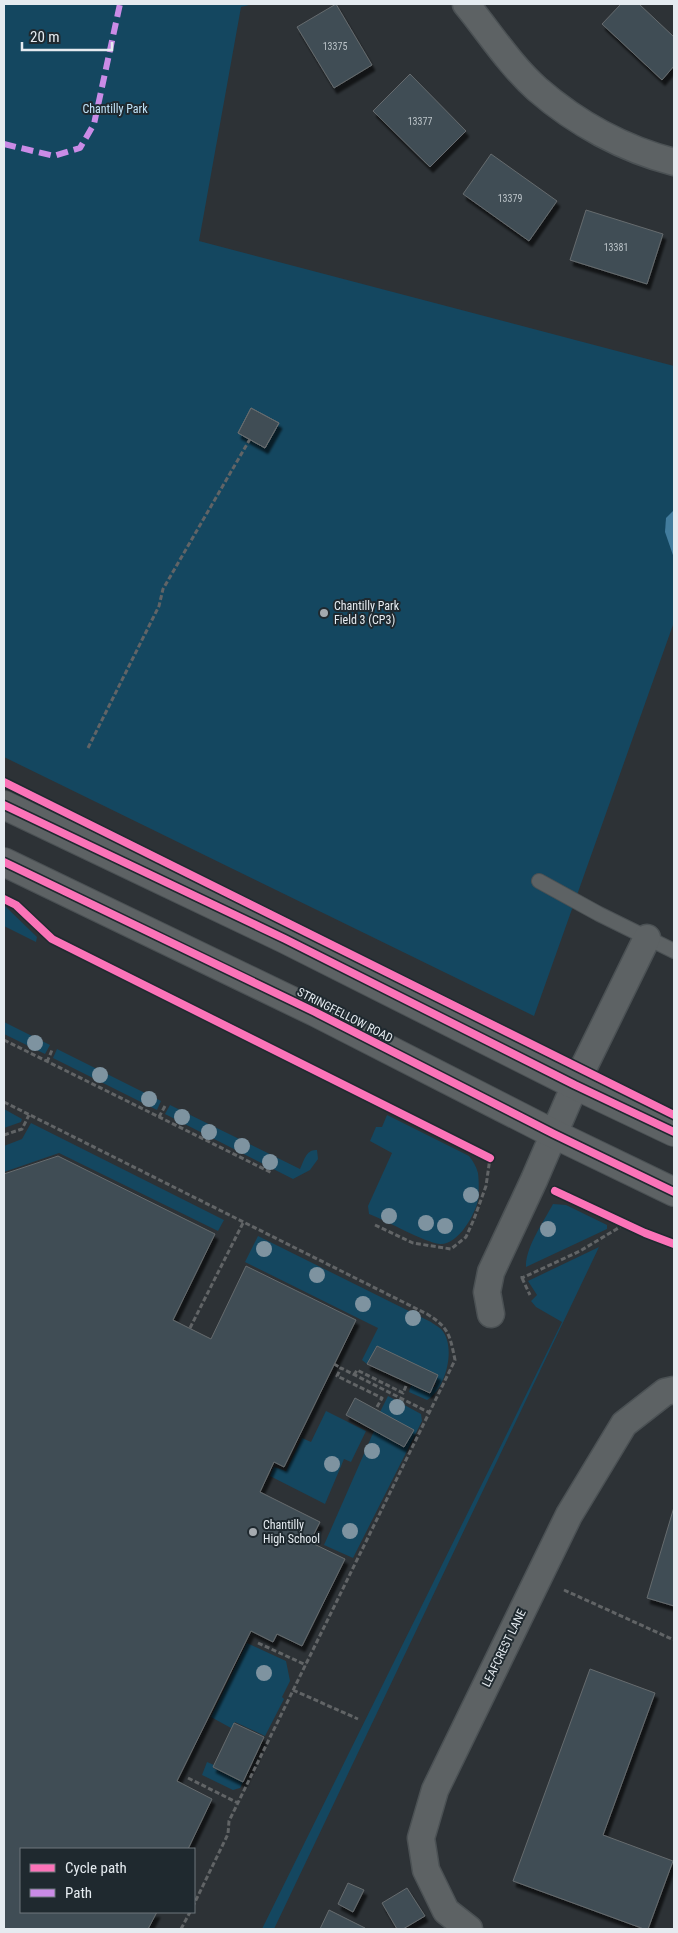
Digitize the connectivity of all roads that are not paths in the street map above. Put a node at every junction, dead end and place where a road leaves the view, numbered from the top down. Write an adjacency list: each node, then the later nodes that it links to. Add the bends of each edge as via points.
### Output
1 (466, 4): 2 (street, via 531,83 575,118 616,142)
2 (674, 162)
3 (4, 804): 8 (main road, via 285,939)
4 (4, 862): 10 (main road, STRINGFELLOW ROAD, via 306,1008)
5 (539, 881): 6 (lane)
6 (647, 938): 7 (lane); 8 (street)
7 (674, 951)
8 (575, 1085): 9 (main road); 10 (street)
9 (674, 1132)
10 (554, 1134): 11 (main road, STRINGFELLOW ROAD); 12 (street, via 491,1272 487,1292)
11 (674, 1192)
12 (491, 1314)
13 (674, 1390): 14 (street, LEAFCREST LANE, via 665,1392 624,1424 569,1515 434,1790 420,1838 426,1870 446,1911)
14 (469, 1929)

